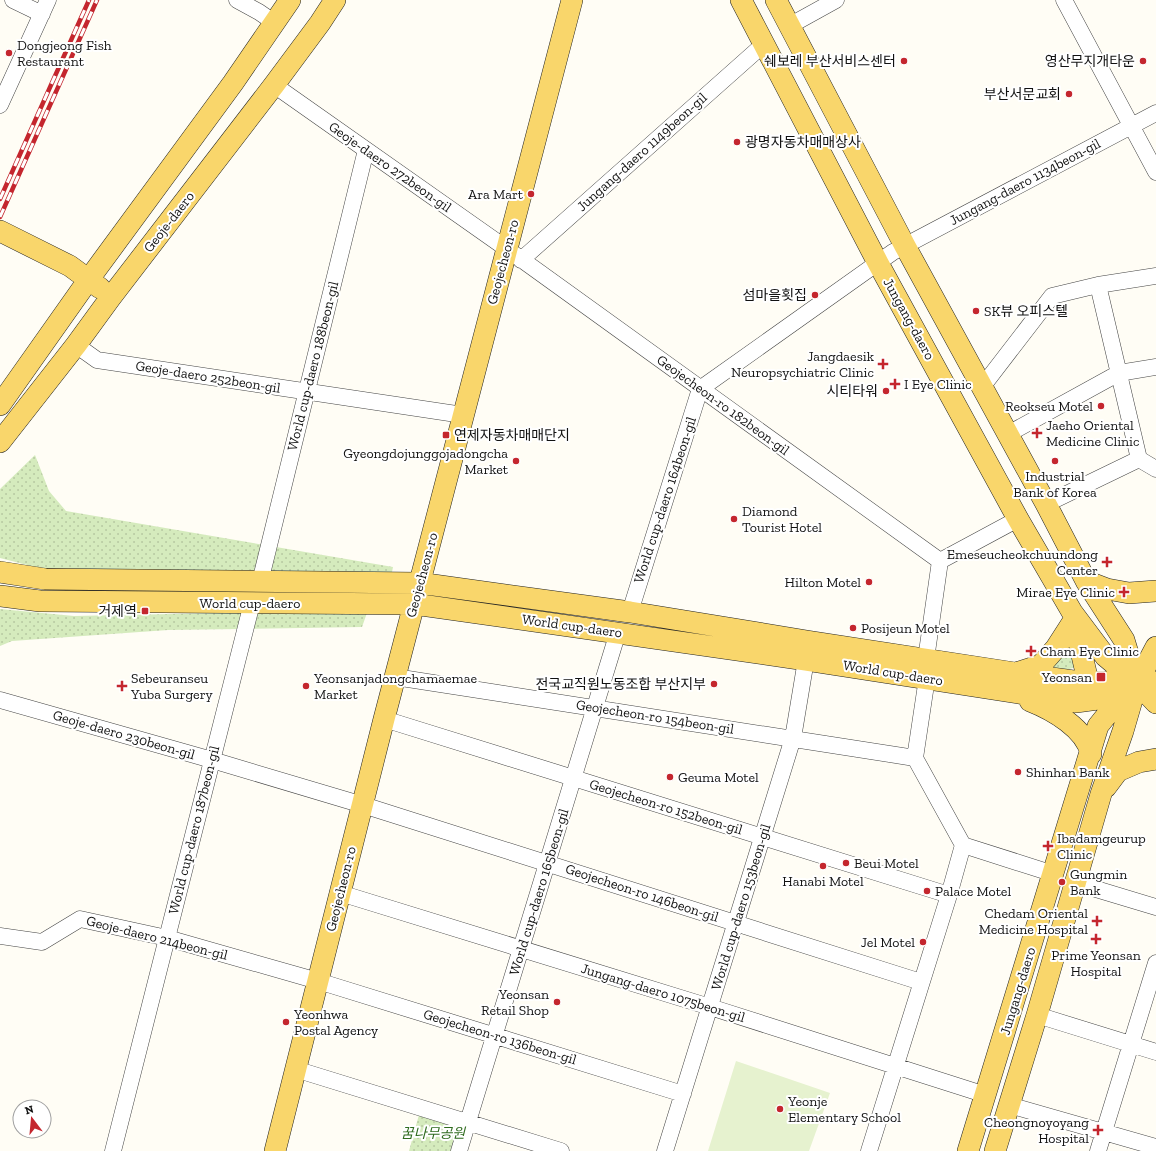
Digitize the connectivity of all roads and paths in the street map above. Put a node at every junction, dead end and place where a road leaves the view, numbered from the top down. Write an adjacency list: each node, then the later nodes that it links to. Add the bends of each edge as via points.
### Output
1 (13, 0): 10 (street)
2 (237, 0): 11 (street)
3 (290, 0): 11 (main road)
4 (335, 0): 14 (main road, Geoje-daero)
5 (572, 0): 22 (main road, Geojecheon-ro)
6 (741, 0): 13 (main road, Jungang-daero)
7 (776, 0): 12 (main road, Jungang-daero)
8 (836, 0): 12 (street)
9 (1064, 0): 17 (street)
10 (45, 7): 15 (street)
11 (275, 23): 24 (main road)
12 (790, 26): 21 (main road, Jungang-daero)
13 (764, 44): 21 (main road, Jungang-daero); 22 (street, Jungang-daero 1149beon-gil)
14 (274, 85): 18 (street, Geoje-daero 272beon-gil); 26 (main road, Geoje-daero)
15 (1, 99)
16 (1156, 112): 17 (street, Jungang-daero 1134beon-gil)
17 (1131, 126): 19 (street); 21 (street, Jungang-daero 1134beon-gil)
18 (366, 150): 22 (street, Geoje-daero 272beon-gil); 32 (street, World cup-daero 188beon-gil)
19 (1156, 172)
20 (0, 231): 24 (main road, via 70,266)
21 (892, 253): 30 (main road, Jungang-daero); 31 (street, Jungang-daero 1134beon-gil); 40 (main road, Jungang-daero)
22 (514, 255): 31 (street, Geojecheon-ro 182beon-gil); 34 (main road, Geojecheon-ro)
23 (1156, 276): 25 (street)
24 (89, 279): 26 (main road); 33 (main road)
25 (1098, 285): 29 (street); 30 (street, via 1052,296)
26 (111, 297): 27 (main road, Geoje-daero)
27 (76, 345): 32 (street, Geoje-daero 252beon-gil, via 97,360); 36 (main road, Geoje-daero)
28 (1156, 367): 29 (street)
29 (1119, 373): 35 (street); 37 (street)
30 (982, 386): 35 (main road, Jungang-daero)
31 (700, 388): 41 (street, Geojecheon-ro 182beon-gil); 52 (street, World cup-daero 164beon-gil)
32 (307, 392): 34 (street, Geoje-daero 252beon-gil); 46 (street, World cup-daero 188beon-gil)
33 (0, 405)
34 (463, 415): 47 (main road, Geojecheon-ro)
35 (1008, 434): 39 (main road, Jungang-daero)
36 (0, 442)
37 (1139, 459): 38 (street); 39 (street)
38 (1156, 469)
39 (1046, 504): 45 (main road, Jungang-daero)
40 (1018, 519): 41 (street); 53 (main road, Jungang-daero)
41 (940, 561): 57 (street)
42 (0, 563): 44 (main road)
43 (0, 572): 44 (main road, World cup-daero)
44 (45, 579): 46 (main road, World cup-daero)
45 (1086, 581): 48 (main road, via 1107,589 1129,593); 60 (main road, Jungang-daero, via 1124,640)
46 (260, 582): 47 (main road, World cup-daero)
47 (419, 583): 51 (main road, Geojecheon-ro); 52 (main road, World cup-daero)
48 (1156, 591)
49 (2, 597): 50 (main road, World cup-daero, via 40,601)
50 (252, 603): 51 (main road, World cup-daero); 72 (street, World cup-daero 187beon-gil)
51 (414, 604): 54 (main road, World cup-daero); 59 (main road, Geojecheon-ro)
52 (630, 612): 57 (main road, World cup-daero, via 807,641)
53 (1073, 616): 58 (main road, via 1056,648 1041,665); 60 (main road, Jungang-daero, via 1105,656); 62 (main road)
54 (618, 632): 56 (main road, World cup-daero); 65 (street, World cup-daero 165beon-gil)
55 (1156, 647): 60 (main road)
56 (806, 660): 57 (main road, World cup-daero); 68 (street, World cup-daero 153beon-gil)
57 (926, 668): 58 (main road, World cup-daero); 61 (main road, World cup-daero); 70 (street)
58 (1016, 673): 62 (main road, World cup-daero, via 1080,682)
59 (395, 677): 65 (street, Geojecheon-ro 154beon-gil); 66 (main road, Geojecheon-ro)
60 (1146, 683): 62 (main road, World cup-daero); 64 (main road); 67 (main road, Jungang-daero, via 1114,706); 74 (main road, Jungang-daero, via 1123,731)
61 (1002, 689): 62 (main road, World cup-daero, via 1076,702); 69 (main road, via 1056,714 1083,736)
62 (1090, 690): 67 (main road)
63 (0, 700): 72 (street, Geoje-daero 230beon-gil)
64 (1156, 703)
65 (596, 708): 68 (street, Geojecheon-ro 154beon-gil); 73 (street, World cup-daero 165beon-gil)
66 (384, 719): 73 (street, Geojecheon-ro 152beon-gil); 75 (main road, Geojecheon-ro)
67 (1098, 726): 69 (main road, Jungang-daero)
68 (793, 738): 70 (street, Geojecheon-ro 154beon-gil); 76 (street, World cup-daero 153beon-gil)
69 (1091, 754): 79 (main road, Jungang-daero)
70 (915, 758): 77 (street)
71 (1156, 759): 74 (main road, via 1139,762 1118,771)
72 (212, 760): 75 (street, Geoje-daero 230beon-gil); 86 (street, World cup-daero 187beon-gil)
73 (574, 778): 76 (street, Geojecheon-ro 152beon-gil); 78 (street, World cup-daero 165beon-gil)
74 (1101, 794): 80 (main road, Jungang-daero)
75 (363, 805): 78 (street, Geojecheon-ro 146beon-gil); 81 (main road, Geojecheon-ro)
76 (763, 837): 82 (street, Geojecheon-ro 152beon-gil); 84 (street, World cup-daero 153beon-gil)
77 (963, 845): 79 (street); 82 (street)
78 (548, 863): 84 (street, Geojecheon-ro 146beon-gil); 87 (street, World cup-daero 165beon-gil)
79 (1054, 874): 99 (main road, Jungang-daero)
80 (1076, 883): 83 (street); 92 (main road, Jungang-daero)
81 (340, 893): 87 (street, Jungang-daero 1075beon-gil); 89 (main road, Geojecheon-ro)
82 (949, 895): 90 (street)
83 (1156, 907)
84 (736, 923): 90 (street, Geojecheon-ro 146beon-gil); 91 (street, World cup-daero 153beon-gil)
85 (0, 936): 86 (street, Geoje-daero 214beon-gil, via 42,942 80,919)
86 (167, 938): 89 (street, Geoje-daero 214beon-gil); 104 (street, World cup-daero 187beon-gil)
87 (521, 949): 91 (street, Jungang-daero 1075beon-gil); 93 (street, World cup-daero 165beon-gil)
88 (1156, 963): 94 (street)
89 (318, 981): 93 (street, Geojecheon-ro 136beon-gil); 97 (main road, Geojecheon-ro)
90 (921, 982): 96 (street)
91 (710, 1007): 96 (street, Jungang-daero 1075beon-gil); 98 (street, World cup-daero 153beon-gil)
92 (1037, 1015): 94 (street); 100 (main road, Jungang-daero)
93 (494, 1035): 98 (street, Geojecheon-ro 136beon-gil); 101 (street, World cup-daero 165beon-gil)
94 (1131, 1044): 95 (street); 102 (street)
95 (1156, 1052)
96 (895, 1067): 99 (street, Jungang-daero 1075beon-gil); 109 (street)
97 (295, 1069): 101 (street); 105 (main road, Geojecheon-ro)
98 (683, 1094): 108 (street, World cup-daero 153beon-gil)
99 (986, 1095): 110 (main road, Jungang-daero)
100 (1009, 1105): 102 (street); 111 (main road, Jungang-daero)
101 (468, 1122): 106 (street, World cup-daero 165beon-gil); 107 (street)
102 (1104, 1132): 103 (street); 112 (street)
103 (1156, 1147)
104 (112, 1151)
105 (274, 1151)
106 (458, 1151)
107 (561, 1151)
108 (665, 1151)
109 (869, 1151)
110 (968, 1151)
111 (995, 1151)
112 (1098, 1151)

